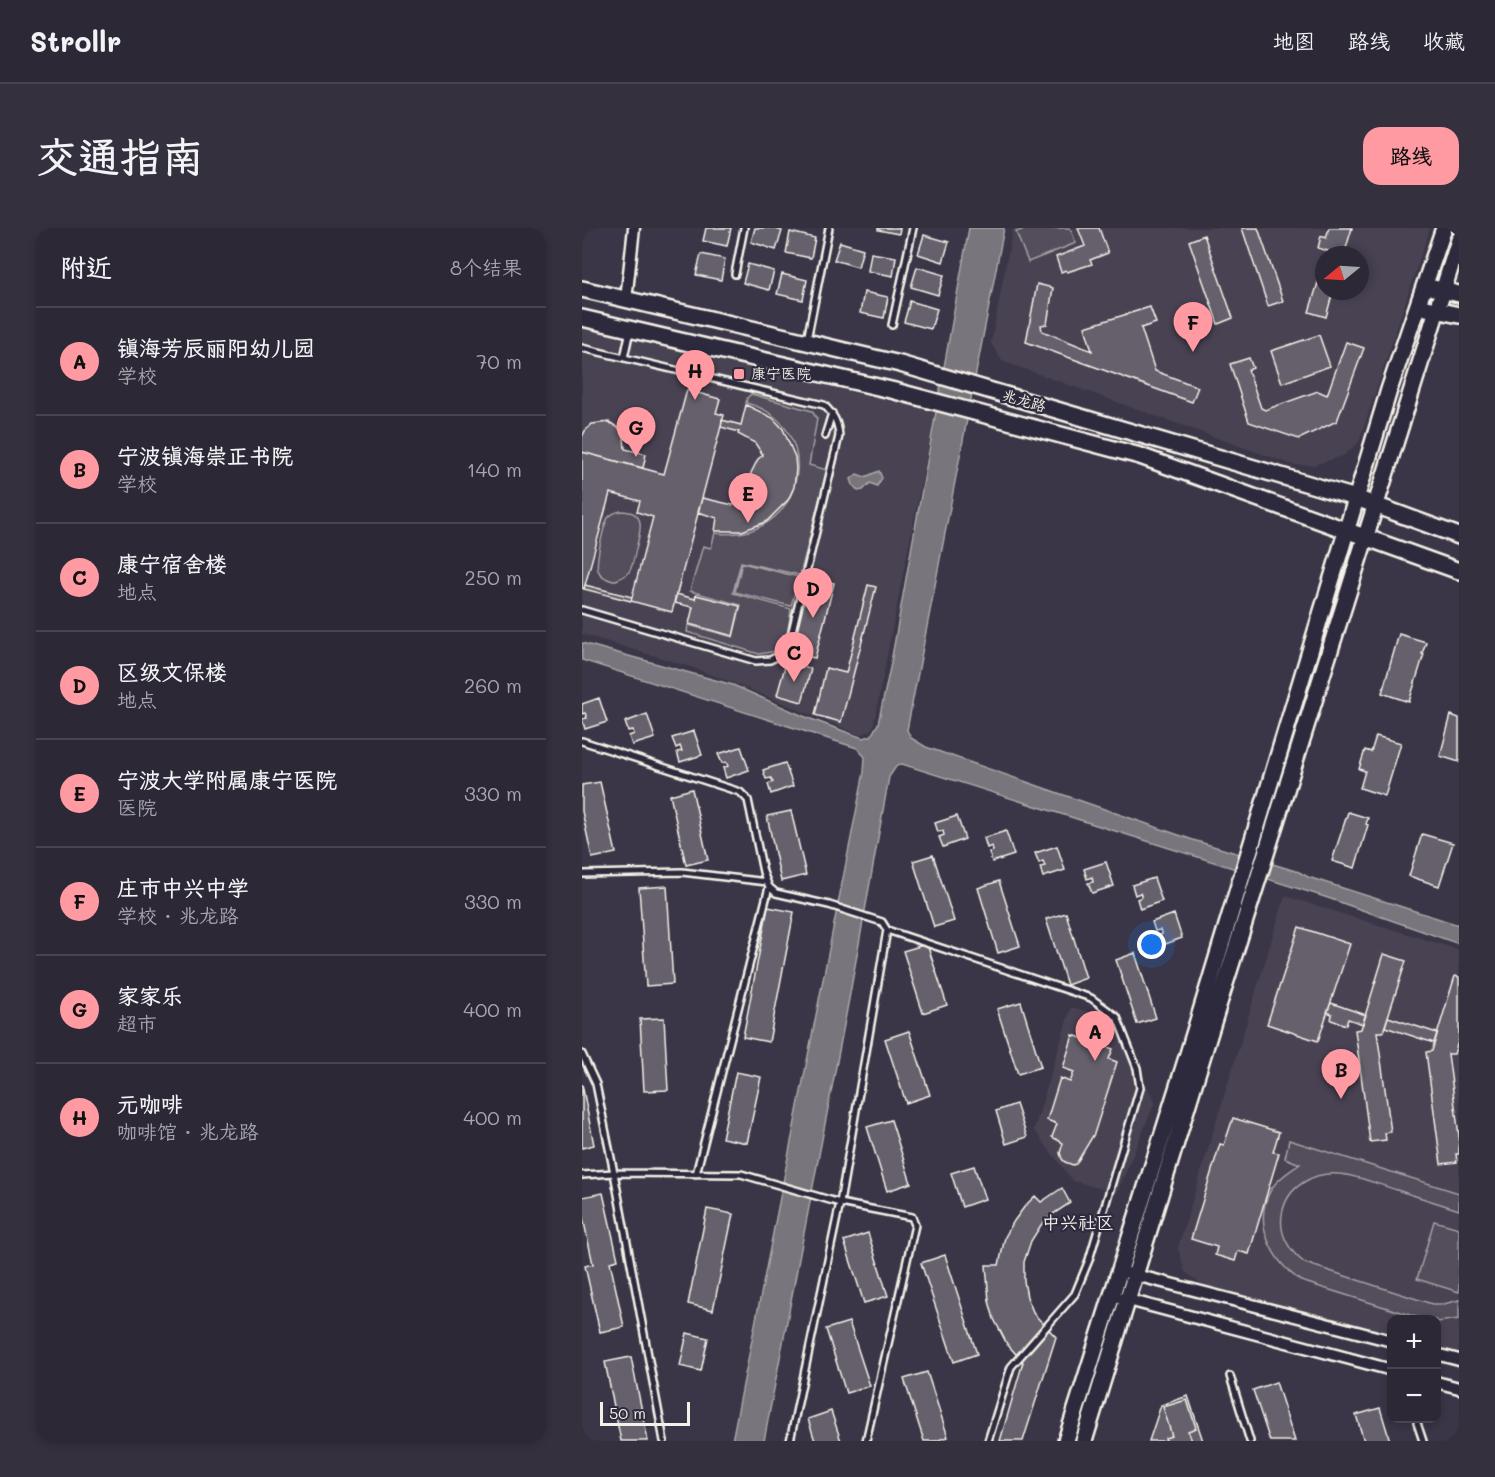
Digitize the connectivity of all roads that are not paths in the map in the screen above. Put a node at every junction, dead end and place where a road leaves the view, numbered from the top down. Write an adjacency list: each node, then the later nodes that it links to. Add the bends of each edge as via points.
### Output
1 (634, 228): 12 (street)
2 (744, 228): 7 (lane)
3 (830, 228): 19 (lane)
4 (914, 228): 17 (lane)
5 (1444, 228): 8 (street)
6 (1459, 240): 10 (street)
7 (735, 274)
8 (1424, 286): 10 (street); 13 (street)
9 (582, 290): 12 (street, 兆龙路)
10 (1442, 290): 11 (street); 14 (street)
11 (1459, 294)
12 (626, 300): 19 (street, 兆龙路)
13 (1417, 307): 14 (street); 24 (street)
14 (1436, 310): 15 (street); 25 (street)
15 (1459, 315)
16 (582, 318): 18 (street)
17 (892, 325)
18 (630, 329): 21 (lane); 26 (street, 兆龙路, via 895,391 1140,456)
19 (807, 341): 24 (street, 兆龙路, via 900,364)
20 (582, 348): 21 (lane)
21 (624, 358): 22 (lane, via 824,405)
22 (832, 413): 23 (lane); 30 (lane, via 839,436 787,652 756,661)
23 (825, 435)
24 (1356, 498): 25 (street, 兆龙路); 26 (street)
25 (1377, 505): 27 (street, 兆龙路); 28 (street)
26 (1347, 531): 28 (street, 兆龙路); 32 (street)
27 (1459, 536)
28 (1366, 538): 29 (street, 兆龙路); 32 (street)
29 (1459, 571)
30 (582, 610)
31 (582, 741): 34 (lane, via 740,792 748,800)
32 (1257, 856): 41 (street, via 1243,874); 42 (street, via 1258,879)
33 (582, 874): 34 (lane, via 682,872)
34 (768, 885): 35 (lane, via 776,893 882,922); 38 (lane)
35 (887, 930): 40 (lane); 56 (lane, via 1091,998 1116,1017 1137,1068 1140,1088 1089,1260 1075,1294 1011,1367)
36 (582, 1054): 37 (lane, via 596,1084)
37 (614, 1173): 38 (lane); 39 (lane); 53 (lane)
38 (696, 1174): 40 (lane, via 741,1174)
39 (582, 1175)
40 (840, 1203): 54 (lane); 55 (lane, via 912,1217 915,1225)
41 (1120, 1271): 42 (street); 43 (street)
42 (1135, 1275): 44 (street); 45 (street)
43 (1112, 1296): 44 (street); 57 (street)
44 (1128, 1300): 48 (street); 58 (street)
45 (1387, 1340)
46 (1441, 1355): 47 (street)
47 (1459, 1360)
48 (1388, 1369)
49 (1230, 1376): 59 (lane)
50 (1441, 1383): 51 (street)
51 (1459, 1388)
52 (1417, 1423): 60 (lane)
53 (664, 1441)
54 (790, 1441)
55 (866, 1441)
56 (988, 1441)
57 (1066, 1441)
58 (1084, 1441)
59 (1250, 1441)
60 (1423, 1441)

